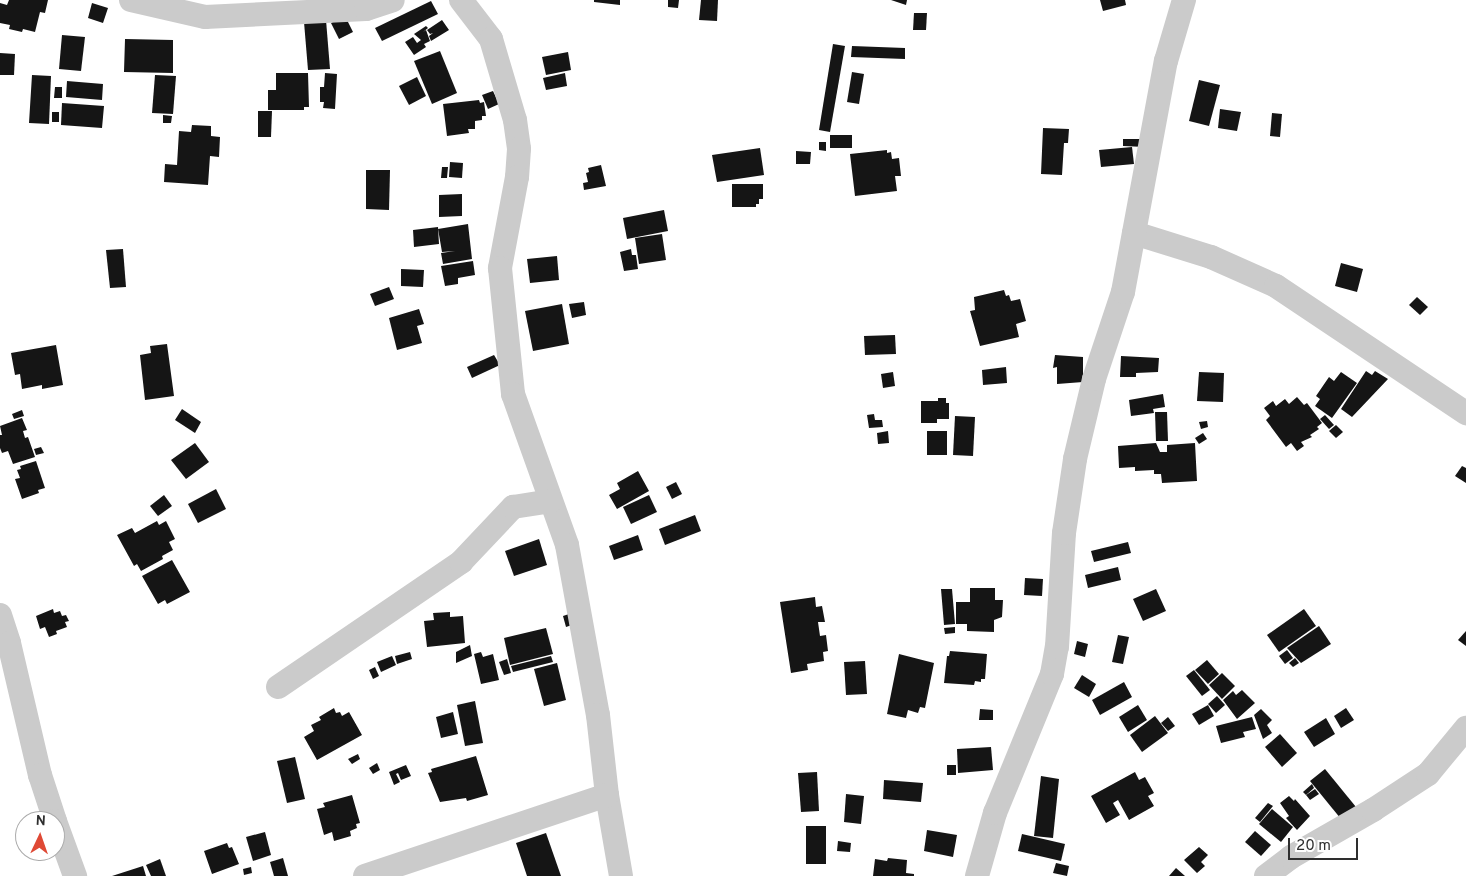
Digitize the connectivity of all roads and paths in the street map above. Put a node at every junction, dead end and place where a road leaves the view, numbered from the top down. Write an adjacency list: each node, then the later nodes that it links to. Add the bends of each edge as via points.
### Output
1 (131, 0): 2 (street, via 205,17 366,9)
2 (393, 0)
3 (461, 0): 7 (street, via 491,39 515,120 519,149 500,268 502,302 513,394)
4 (1180, 3): 5 (street)
5 (1134, 233): 6 (street, via 1211,257 1276,286); 17 (street, via 1123,292 1094,379 1075,460 1064,533 1058,647 1052,674 995,813)
6 (1466, 413)
7 (551, 501): 9 (street, via 514,507 460,562); 11 (street, via 567,545 598,715)
8 (0, 615): 12 (street)
9 (278, 687)
10 (1466, 728): 18 (street, via 1428,774 1291,857)
11 (607, 795): 15 (street); 16 (street)
12 (52, 811)
13 (65, 848): 14 (street)
14 (75, 876)
15 (365, 876)
16 (621, 876)
17 (977, 876)
18 (1266, 876)

